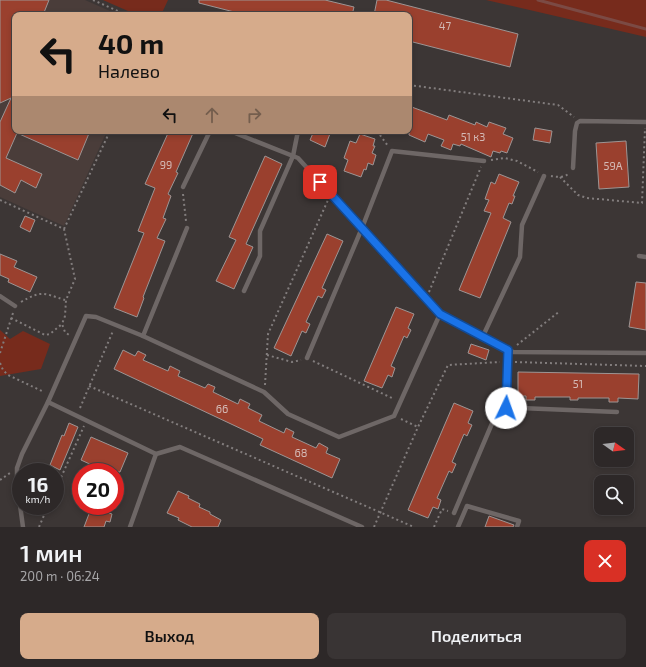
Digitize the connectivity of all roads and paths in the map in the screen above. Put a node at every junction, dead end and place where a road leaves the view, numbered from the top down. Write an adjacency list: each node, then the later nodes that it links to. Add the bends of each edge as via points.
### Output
1 (93, 0): 2 (path)
2 (120, 12)
3 (412, 85): 4 (path, via 558,105)
4 (580, 121): 5 (lane); 14 (lane, via 575,127)
5 (646, 122): 16 (path, via 642,203 587,198 578,195)
6 (109, 134): 22 (path)
7 (209, 134): 17 (lane)
8 (238, 134): 12 (lane)
9 (297, 134): 12 (lane)
10 (379, 134): 11 (path)
11 (392, 151): 13 (lane); 21 (lane)
12 (293, 156): 18 (lane, via 298,158); 25 (lane, via 260,231 260,256)
13 (484, 161): 15 (path, via 505,158 517,161); 27 (path)
14 (572, 168): 16 (path, via 568,175)
15 (544, 176): 16 (path); 36 (lane, via 522,225 520,257)
16 (560, 177)
17 (183, 189): 20 (path)
18 (331, 194): 21 (lane); 41 (path, via 268,334)
19 (0, 200): 22 (path)
20 (187, 228): 35 (lane)
21 (362, 228): 27 (lane); 42 (lane)
22 (64, 229): 28 (path, via 75,279)
23 (639, 256): 24 (lane)
24 (646, 257)
25 (244, 291)
26 (0, 296): 29 (lane)
27 (427, 299): 31 (lane)
28 (66, 300): 29 (path, via 42,293); 33 (path)
29 (15, 306): 32 (path)
30 (560, 311): 38 (path)
31 (440, 314): 36 (lane); 50 (lane)
32 (11, 318): 33 (path, via 48,335); 40 (path)
33 (62, 324): 37 (path, via 65,332)
34 (116, 325): 35 (lane); 37 (lane, via 86,316); 46 (path)
35 (143, 336): 47 (lane)
36 (483, 336): 38 (lane)
37 (75, 340): 48 (lane)
38 (508, 350): 39 (lane); 43 (lane)
39 (646, 353)
40 (0, 354)
41 (267, 354): 42 (path, via 292,362); 47 (path)
42 (307, 358): 50 (path)
43 (508, 362): 45 (path); 51 (lane); 56 (path, via 448,364)
44 (0, 363): 48 (path, via 8,375)
45 (646, 366)
46 (89, 386): 52 (path, via 80,408); 59 (path)
47 (264, 392): 54 (lane, via 288,414 339,437)
48 (51, 396): 49 (lane)
49 (48, 402): 55 (lane); 62 (lane, via 17,468)
50 (401, 402): 54 (lane)
51 (506, 408): 53 (lane); 60 (lane, via 499,407)
52 (85, 411)
53 (617, 412)
54 (394, 416): 56 (path)
55 (86, 420): 57 (lane); 58 (path)
56 (418, 427): 59 (path)
57 (156, 454): 64 (lane); 65 (lane, via 180,448)
58 (64, 470)
59 (380, 513): 66 (path); 67 (path)
60 (454, 513): 68 (path, via 442,509)
61 (44, 515): 63 (path)
62 (23, 527)
63 (39, 527)
64 (130, 527)
65 (362, 527)
66 (374, 527)
67 (414, 527)
68 (434, 527)
69 (458, 527): 70 (lane, via 467,506 519,521)
70 (517, 527)

